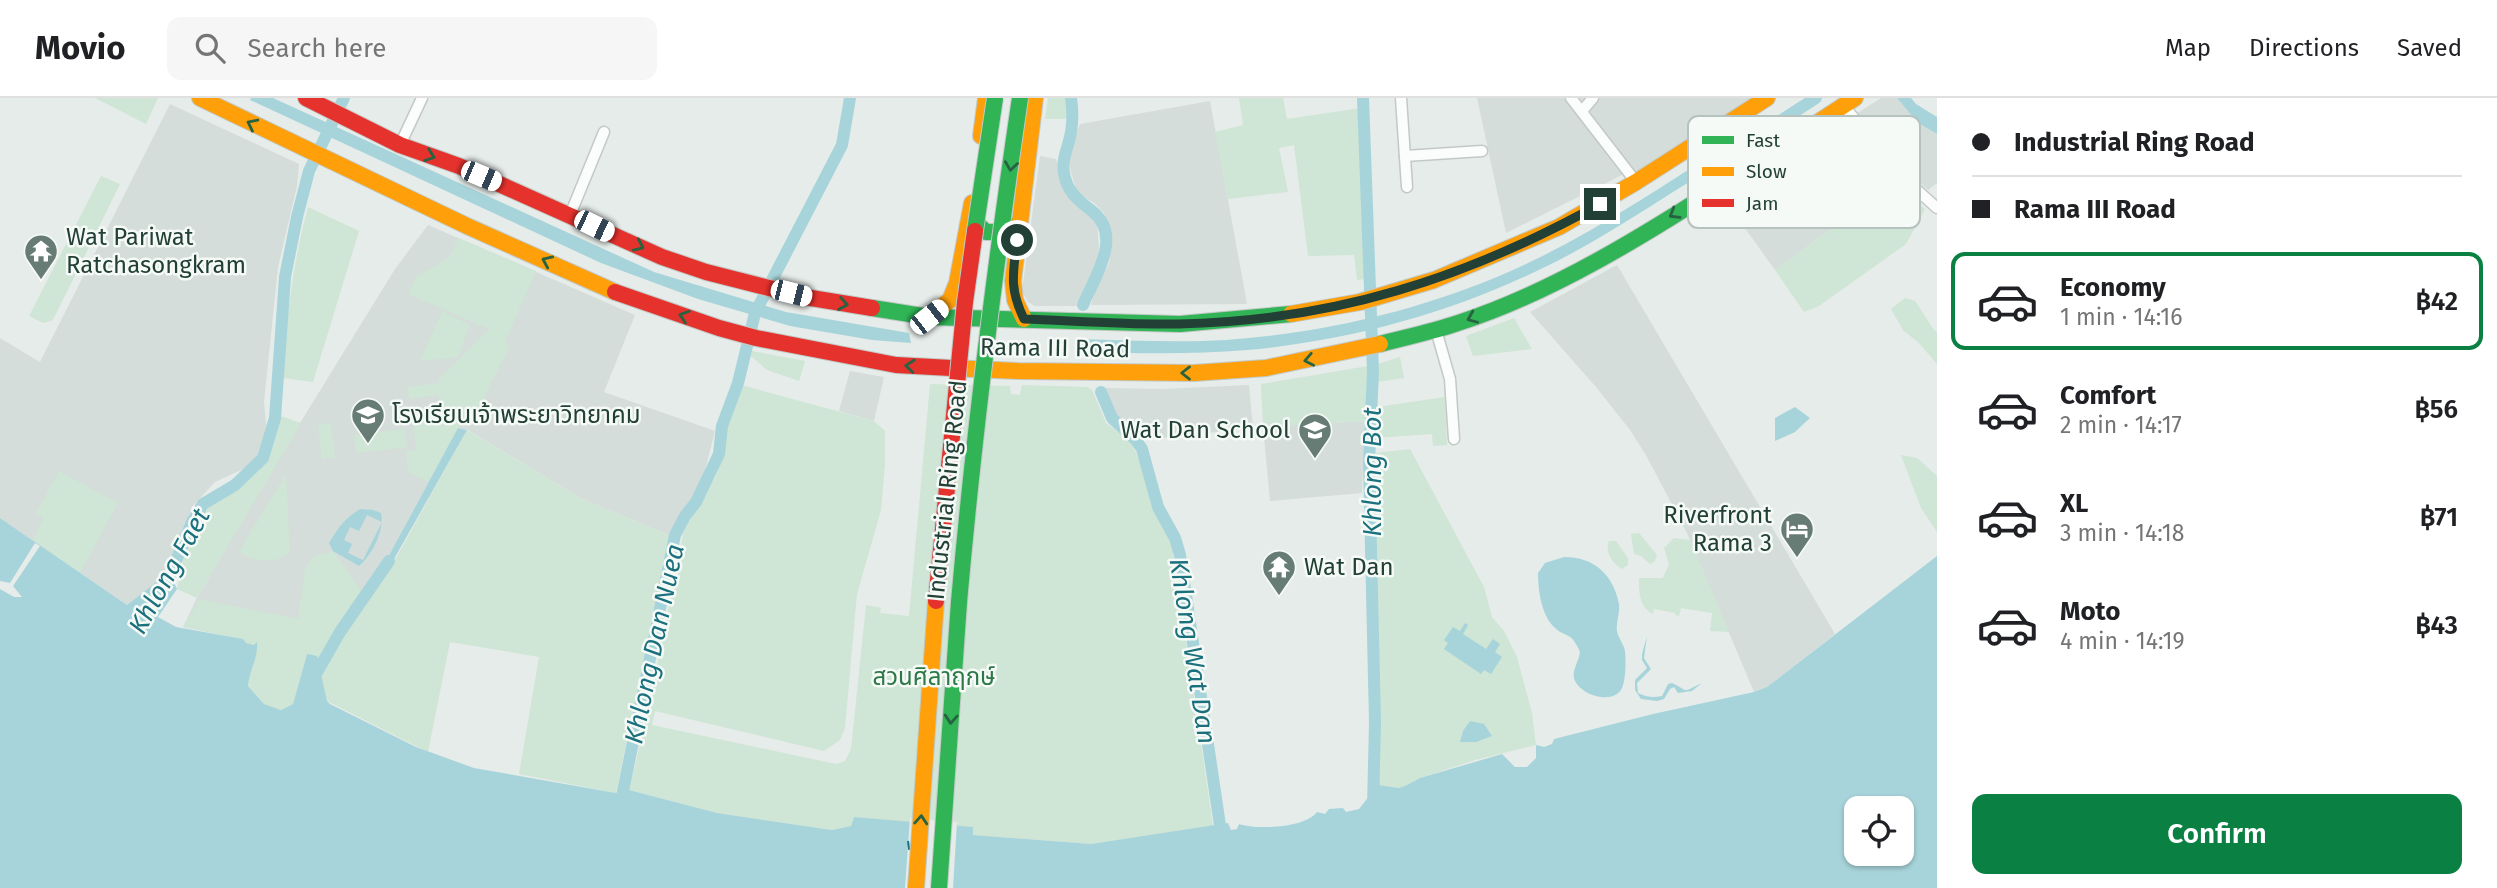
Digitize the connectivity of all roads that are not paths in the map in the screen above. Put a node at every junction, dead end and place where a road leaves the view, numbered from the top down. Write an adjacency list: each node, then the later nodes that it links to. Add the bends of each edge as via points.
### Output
1 (200, 98): 31 (main road, Rama III Road, one-way to 1, via 1254,370 1018,372 896,365 756,338 631,299)
2 (306, 98): 17 (main road, Rama III Road)
3 (422, 98): 17 (street)
4 (986, 98): 26 (main road)
5 (995, 98): 33 (main road, Industrial Ring Road, one-way to 5, bridge, via 950,448 965,302)
6 (1020, 98): 34 (main road, Industrial Ring Road, one-way to 34, bridge, via 973,445)
7 (1035, 98): 27 (main road)
8 (1401, 98): 20 (street)
9 (1572, 98): 13 (street)
10 (1593, 98): 13 (street)
11 (1767, 98): 14 (main road, Rama III Road)
12 (1849, 102): 15 (main road, Rama III Road, one-way to 15)
13 (1581, 111): 21 (street)
14 (1739, 116)
15 (1828, 116)
16 (604, 132): 28 (street)
17 (400, 145): 28 (main road, Rama III Road, one-way to 28)
18 (1688, 149): 21 (main road, Rama III Road)
19 (1482, 151): 20 (street)
20 (1405, 156): 22 (street)
21 (1636, 182): 30 (main road, Rama III Road, via 1516,247 1434,280 1360,302 1281,316 1180,324)
22 (1407, 187)
23 (1920, 193): 25 (street)
24 (1688, 206): 31 (main road, Rama III Road, one-way to 31, via 1534,292)
25 (1937, 208)
26 (971, 209): 27 (main road, via 986,232 1002,232); 29 (main road, via 957,283 950,300)
27 (1020, 212): 30 (main road, via 1013,281 1014,300)
28 (570, 215): 29 (main road, Rama III Road, one-way to 29, via 706,272 776,290)
29 (929, 317): 30 (main road, Rama III Road)
30 (1024, 319)
31 (1436, 330): 32 (street, via 1450,379)
32 (1454, 439)
33 (916, 888)
34 (939, 888)

